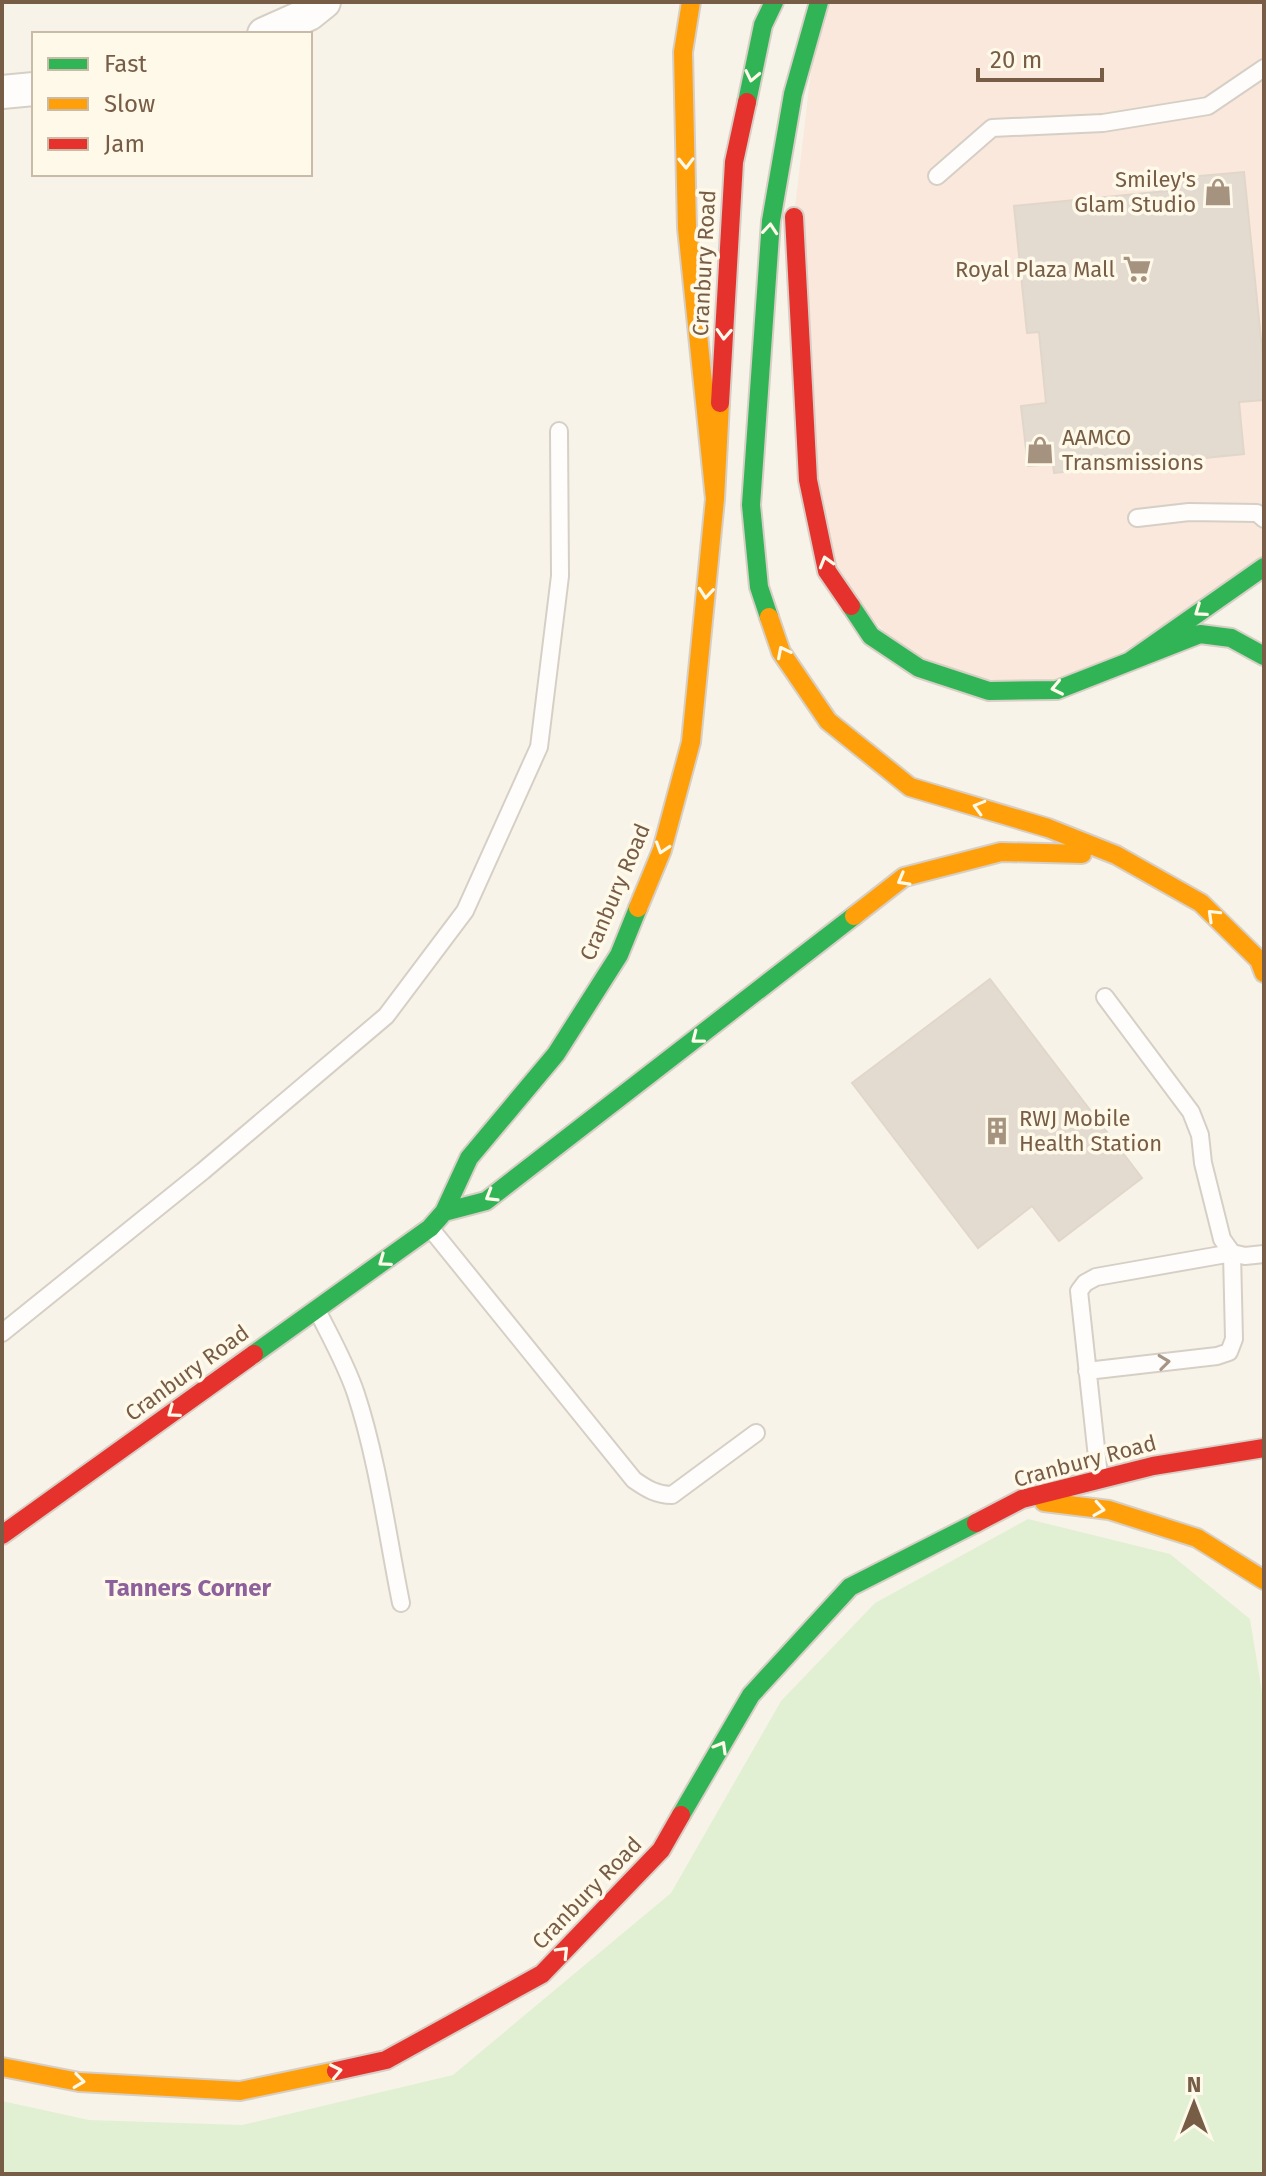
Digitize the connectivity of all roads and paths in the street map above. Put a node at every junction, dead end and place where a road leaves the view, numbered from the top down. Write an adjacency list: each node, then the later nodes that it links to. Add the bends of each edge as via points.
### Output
1 (324, 2): 5 (street)
2 (691, 2): 12 (main road, one-way to 12, via 683,52 687,228)
3 (774, 2): 12 (main road, Cranbury Road, one-way to 12, via 763,25 734,162)
4 (819, 2): 9 (main road)
5 (268, 32)
6 (1264, 68): 10 (lane, via 1208,106 1103,123 992,128)
7 (32, 89): 8 (street)
8 (2, 92)
9 (793, 94): 17 (main road, one-way to 9, via 1057,690 989,691 919,668 871,636 827,571 808,480); 18 (main road, one-way to 9, via 1048,828 910,787 828,721 781,652 759,587 751,505 771,221)
10 (937, 176)
11 (559, 431): 26 (lane, via 560,576 539,747 465,911 386,1016)
12 (715, 499): 21 (main road, Cranbury Road, one-way to 21, via 691,742 662,850 619,955 556,1054 469,1158)
13 (1137, 518): 14 (lane, via 1189,512 1257,513)
14 (1264, 519)
15 (1264, 567): 17 (main road, one-way to 17)
16 (1264, 656): 17 (main road, via 1231,638 1200,634)
17 (1130, 661)
18 (1116, 855): 19 (main road, one-way to 18, via 1259,960 1201,903); 21 (main road, one-way to 21, via 1001,852 904,877 486,1201)
19 (1264, 973)
20 (1105, 997): 23 (lane, via 1191,1112 1222,1239)
21 (444, 1212): 22 (main road, Cranbury Road)
22 (430, 1228): 25 (main road, Cranbury Road, one-way to 25); 28 (lane, via 634,1480 647,1489 672,1495)
23 (1232, 1253): 24 (lane); 27 (lane, via 1085,1283 1079,1291); 27 (lane, one-way to 23, via 1229,1352 1234,1339)
24 (1264, 1254)
25 (316, 1309): 32 (main road, Cranbury Road, one-way to 32); 34 (lane, via 356,1395)
26 (2, 1333)
27 (1087, 1371): 30 (lane)
28 (756, 1433)
29 (1264, 1448): 30 (main road, Cranbury Road)
30 (1099, 1479): 31 (main road, Cranbury Road)
31 (1022, 1499): 33 (main road, one-way to 33, via 1109,1510 1197,1538); 35 (main road, Cranbury Road, one-way to 31, via 79,2082 240,2091 386,2060 542,1974 661,1850 751,1695 850,1587)
32 (2, 1535)
33 (1264, 1580)
34 (401, 1603)
35 (2, 2067)

